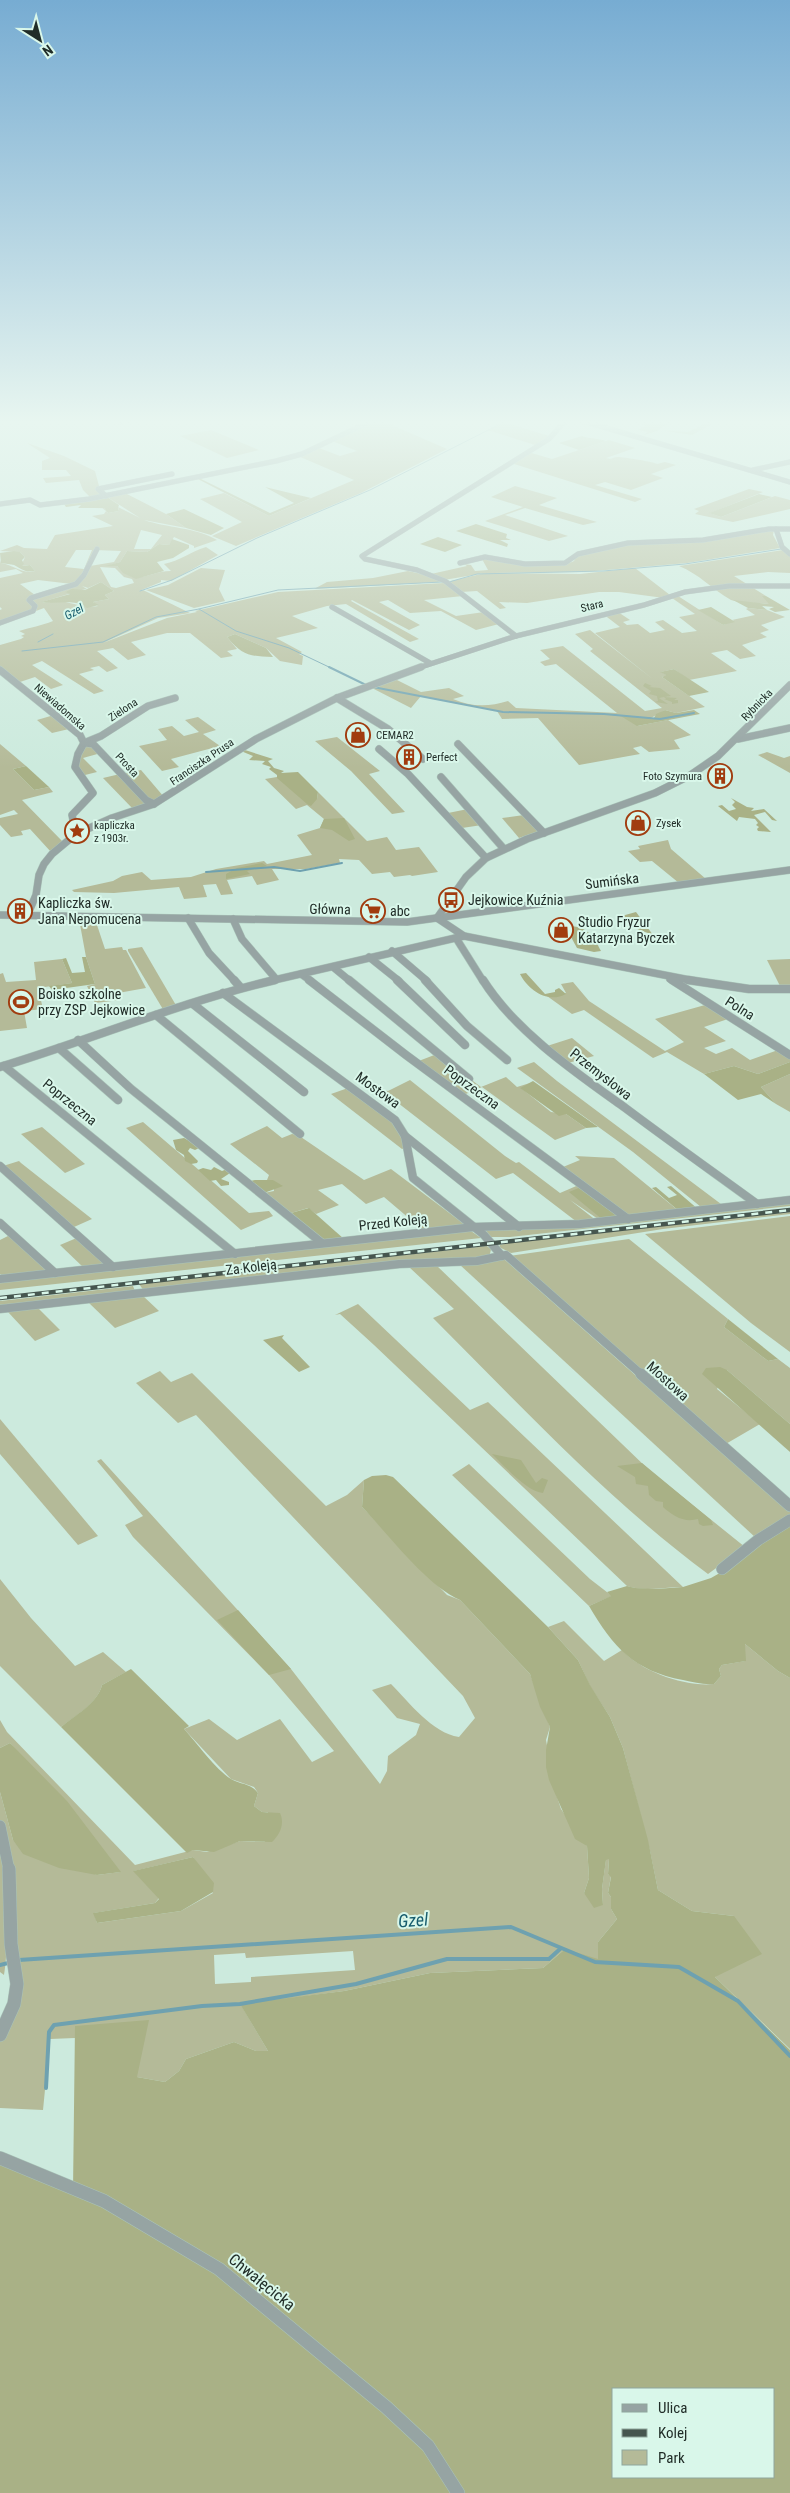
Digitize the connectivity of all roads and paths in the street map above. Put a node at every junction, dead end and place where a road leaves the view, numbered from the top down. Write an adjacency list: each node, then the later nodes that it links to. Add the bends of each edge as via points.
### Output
1 (393, 535): 11 (street, via 362,556 425,573 456,589)
2 (734, 535): 6 (street, via 628,543 578,554 566,563 524,564 485,556)
3 (778, 535): 5 (street, via 782,547)
4 (97, 549): 10 (street, via 76,584 31,598 30,602 36,606 33,611)
5 (790, 554)
6 (460, 563)
7 (790, 586): 9 (street, Stara, via 698,589)
8 (332, 607): 12 (street)
9 (577, 620): 11 (street, Franciszka Prusa)
10 (0, 623)
11 (516, 636): 12 (street, Franciszka Prusa)
12 (430, 664): 16 (street, Franciszka Prusa)
13 (0, 670): 19 (street, Niewiadomska, via 80,735)
14 (790, 685): 18 (street, Rybnicka)
15 (175, 698): 19 (street, Zielona, via 148,706)
16 (337, 698): 22 (street, via 388,729); 24 (street, Franciszka Prusa, via 256,738)
17 (790, 728): 18 (street)
18 (737, 739): 25 (street, via 717,757 662,790)
19 (84, 743): 24 (street, Prosta, via 93,744 146,800); 26 (street, Niewiadomska, via 74,764 75,770 93,793 72,815)
20 (458, 744): 25 (street)
21 (378, 749): 28 (street, via 408,774)
22 (423, 759)
23 (441, 777): 27 (street)
24 (154, 804): 26 (street, Franciszka Prusa)
25 (544, 833): 27 (street)
26 (76, 834): 31 (street, via 44,864)
27 (504, 849): 28 (street)
28 (486, 858): 33 (street, via 470,871)
29 (790, 870): 33 (street, Sumińska)
30 (0, 915): 31 (street, Główna)
31 (27, 916): 32 (street, Główna)
32 (188, 918): 34 (street, Główna); 43 (street, via 209,953)
33 (438, 918): 34 (street, Główna, via 403,922); 35 (street)
34 (233, 919): 41 (street, via 242,939)
35 (464, 936): 36 (street, Poprzeczna); 42 (street, Polna, via 664,975)
36 (456, 938): 37 (street, Poprzeczna); 61 (street, Przemysłowa, via 494,998 521,1026 586,1080)
37 (392, 951): 38 (street, Poprzeczna); 52 (street, via 467,1026)
38 (369, 957): 39 (street, Poprzeczna); 49 (street)
39 (332, 967): 40 (street, Poprzeczna); 54 (street, Poprzeczna)
40 (301, 974): 41 (street, Poprzeczna); 62 (street, Poprzeczna)
41 (276, 980): 43 (street, Poprzeczna)
42 (679, 981): 44 (street, via 750,989); 51 (street, Polna)
43 (241, 988): 45 (street, Poprzeczna)
44 (790, 989)
45 (223, 993): 46 (street, Poprzeczna); 58 (street, Mostowa, via 395,1120)
46 (192, 1004): 47 (street, Poprzeczna); 55 (street)
47 (156, 1015): 48 (street, Poprzeczna); 57 (street)
48 (78, 1040): 50 (street, Poprzeczna); 66 (street, via 130,1088)
49 (465, 1045)
50 (59, 1048): 53 (street, Poprzeczna); 56 (street)
51 (790, 1055)
52 (507, 1060)
53 (2, 1067): 67 (street, Poprzeczna)
54 (469, 1078)
55 (304, 1092)
56 (118, 1100)
57 (300, 1134)
58 (405, 1136): 64 (street, Mostowa, via 413,1178); 65 (street)
59 (0, 1166): 69 (street)
60 (790, 1200): 61 (street, Przed Koleją)
61 (757, 1204): 62 (street, Przed Koleją)
62 (628, 1219): 65 (street, Przed Koleją)
63 (0, 1223): 70 (street)
64 (474, 1227): 65 (street, Przed Koleją); 66 (street, Przed Koleją); 68 (street, Mostowa)
65 (519, 1227)
66 (322, 1243): 67 (street, Przed Koleją)
67 (235, 1254): 69 (street, Przed Koleją)
68 (504, 1255): 72 (street, Za Koleją, via 476,1261 398,1264); 73 (street, Mostowa)
69 (113, 1266): 70 (street, Przed Koleją)
70 (55, 1273): 71 (street, Przed Koleją)
71 (0, 1279)
72 (0, 1309)
73 (790, 1506)
74 (790, 1520): 75 (street)
75 (722, 1569)
76 (0, 1826): 77 (street, via 9,1867 17,1990)
77 (0, 2035)
78 (0, 2158): 79 (street, Chwałęcicka, via 104,2201 219,2269 393,2413 428,2446)
79 (458, 2493)

